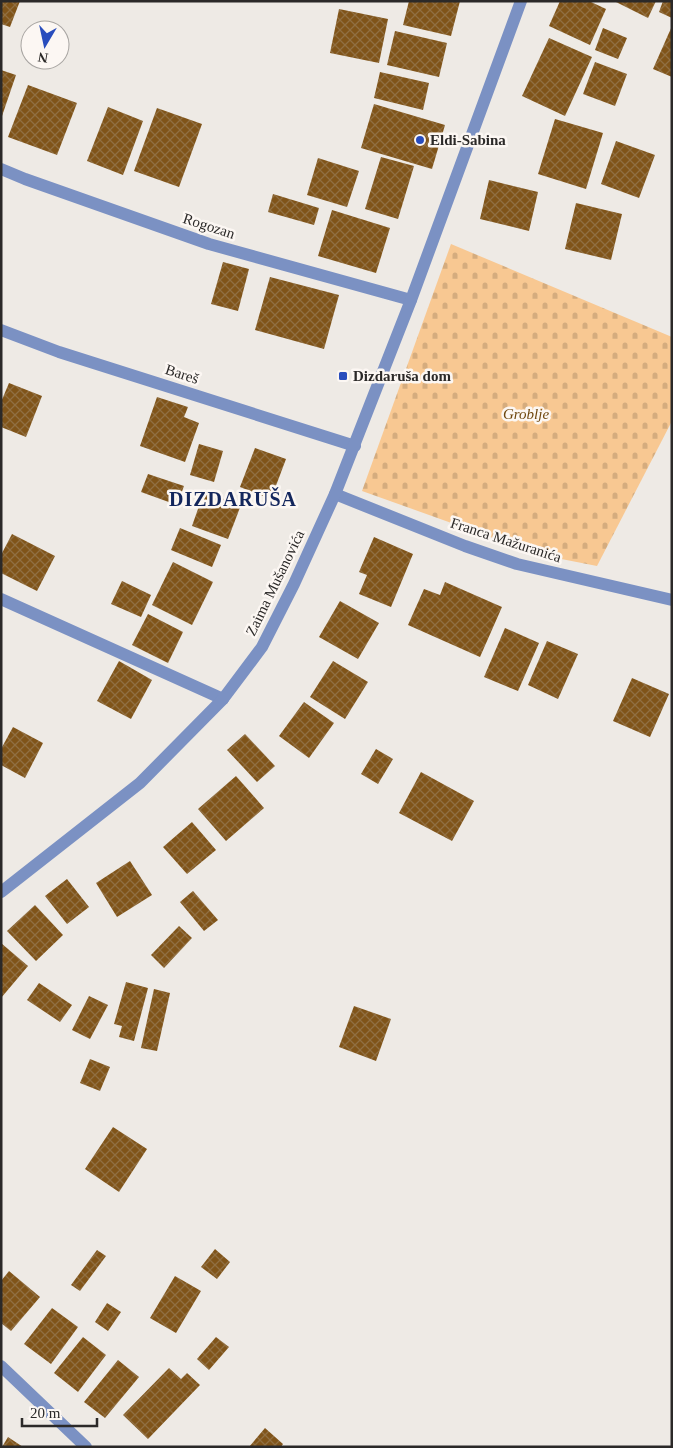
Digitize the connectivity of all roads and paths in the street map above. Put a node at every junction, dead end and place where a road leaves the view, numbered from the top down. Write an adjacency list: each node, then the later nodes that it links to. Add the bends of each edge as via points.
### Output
1 (521, 1): 3 (street, Zaima Mušanovića)
2 (1, 169): 3 (street, Rogozan, via 209,244)
3 (411, 300): 5 (street, Zaima Mušanovića)
4 (1, 330): 5 (street, Bareš, via 59,352)
5 (354, 446): 6 (street, Zaima Mušanovića)
6 (336, 494): 8 (street, Franca Mažuranića, via 517,564); 9 (street, Zaima Mušanovića, via 262,647)
7 (1, 599): 9 (street)
8 (672, 600)
9 (223, 698): 10 (street, Zaima Mušanovića, via 140,783)
10 (1, 892)
11 (1, 1366): 12 (street)
12 (86, 1447)

